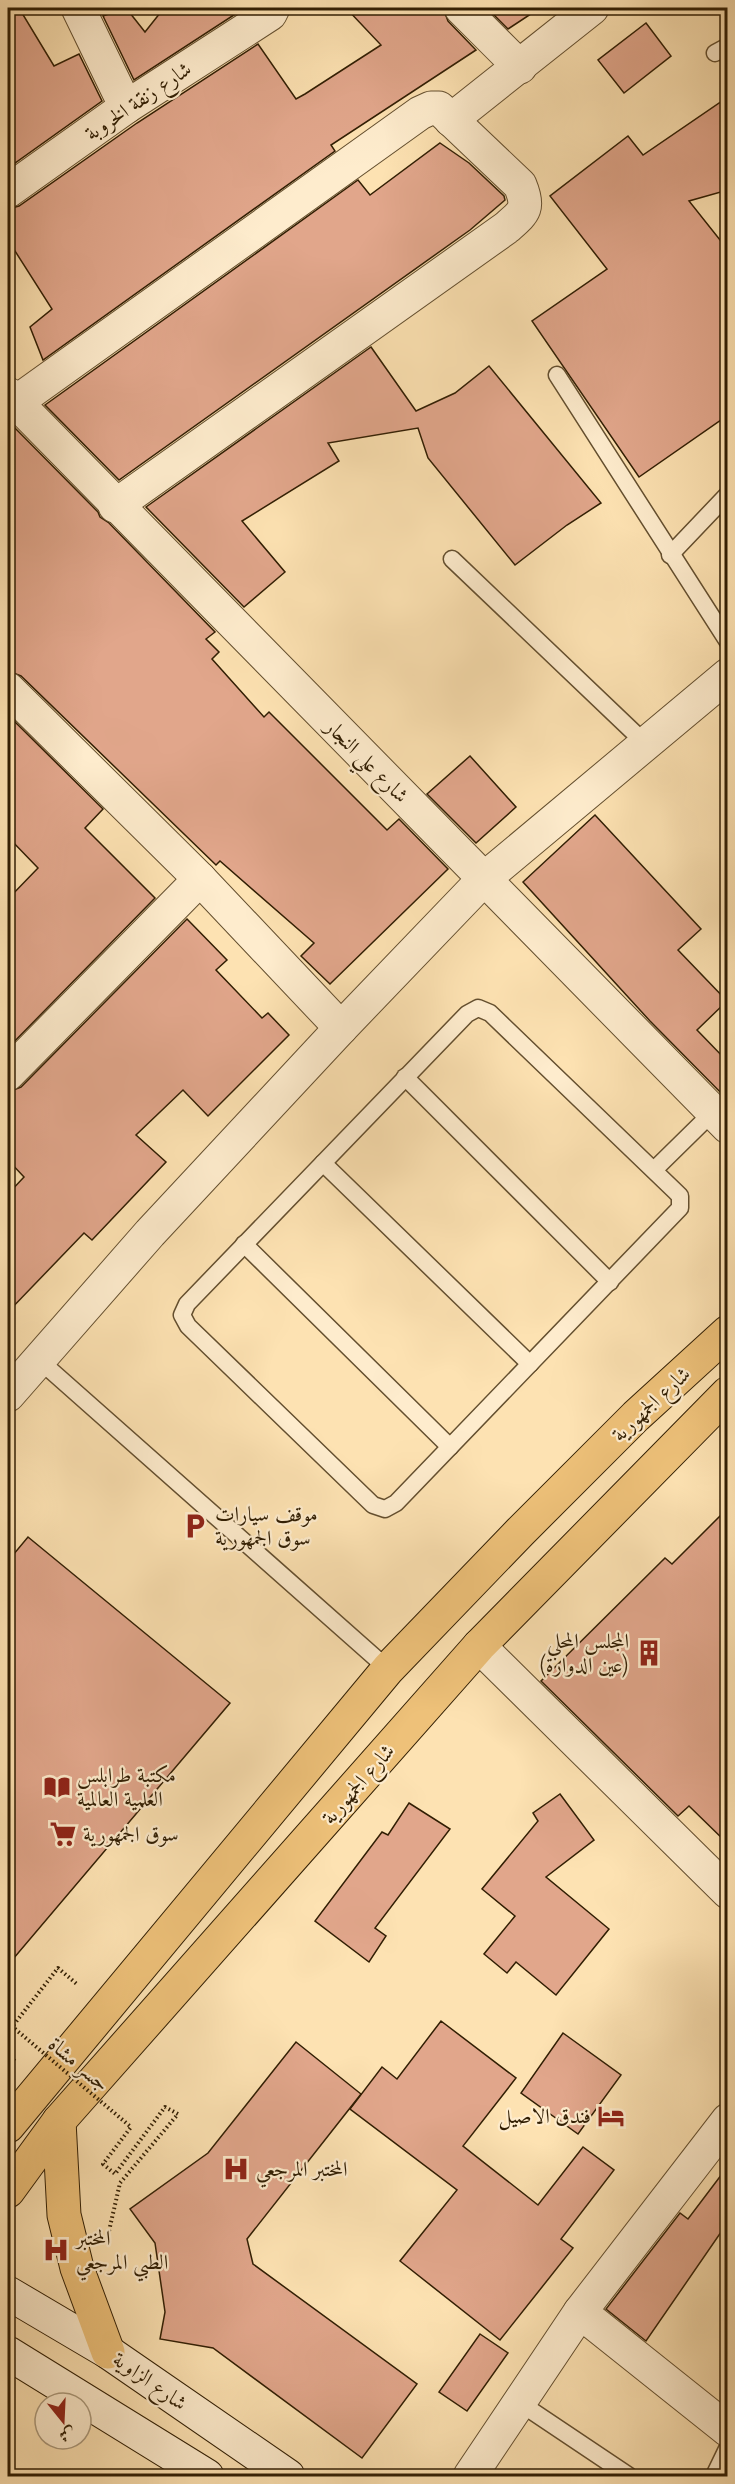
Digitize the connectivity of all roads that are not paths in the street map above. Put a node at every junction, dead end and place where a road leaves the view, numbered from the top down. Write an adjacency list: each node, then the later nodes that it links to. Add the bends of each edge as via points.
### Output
1 (78, 8): 6 (street)
2 (461, 8): 5 (street)
3 (592, 8): 5 (street)
4 (272, 11): 6 (street, شارع زنقة الخروبة)
5 (520, 67): 7 (street)
6 (126, 107): 8 (street, شارع زنقة الخروبة)
7 (451, 120): 10 (street, via 439,108 420,113); 12 (street, via 520,185 526,199 522,213)
8 (8, 191)
9 (556, 375): 13 (lane)
10 (11, 398): 12 (street, شارع علي النجار)
11 (728, 494): 13 (lane)
12 (115, 506): 20 (street, شارع علي النجار)
13 (670, 555): 15 (lane)
14 (452, 559): 18 (lane)
15 (728, 642)
16 (728, 675): 18 (street)
17 (8, 689): 19 (street)
18 (646, 744): 20 (street)
19 (200, 879): 21 (street); 22 (street)
20 (484, 879): 21 (street); 24 (street, شارع علي النجار)
21 (341, 1028): 30 (street)
22 (8, 1074)
23 (405, 1077): 25 (lane); 26 (lane, via 472,1009 485,1009); 28 (lane)
24 (720, 1119): 26 (lane)
25 (323, 1163): 27 (lane); 31 (lane)
26 (654, 1170): 28 (lane, via 680,1196 680,1208)
27 (244, 1244): 34 (lane); 34 (lane, via 183,1308 188,1326 378,1508 396,1503)
28 (610, 1282): 31 (lane)
29 (728, 1332): 36 (main road, شارع الجمهورية, via 628,1424)
30 (38, 1359): 33 (street); 36 (lane)
31 (530, 1364): 34 (lane)
32 (728, 1393): 35 (main road, شارع الجمهورية)
33 (8, 1395)
34 (450, 1447)
35 (479, 1646): 37 (street); 39 (main road, شارع الجمهورية)
36 (387, 1669): 40 (main road, شارع الجمهورية)
37 (728, 1892)
38 (728, 2120): 43 (street)
39 (59, 2121): 41 (main road, شارع الجمهورية); 44 (main road, via 64,2215 77,2268)
40 (8, 2126)
41 (8, 2191)
42 (8, 2293): 44 (street, شارع الزاوية)
43 (580, 2312): 46 (street); 47 (street)
44 (108, 2352): 50 (street, شارع الزاوية)
45 (8, 2353): 49 (street)
46 (520, 2403): 51 (street); 52 (lane)
47 (728, 2430)
48 (728, 2447): 53 (lane)
49 (207, 2476)
50 (288, 2476)
51 (470, 2476)
52 (629, 2476)
53 (714, 2476)

